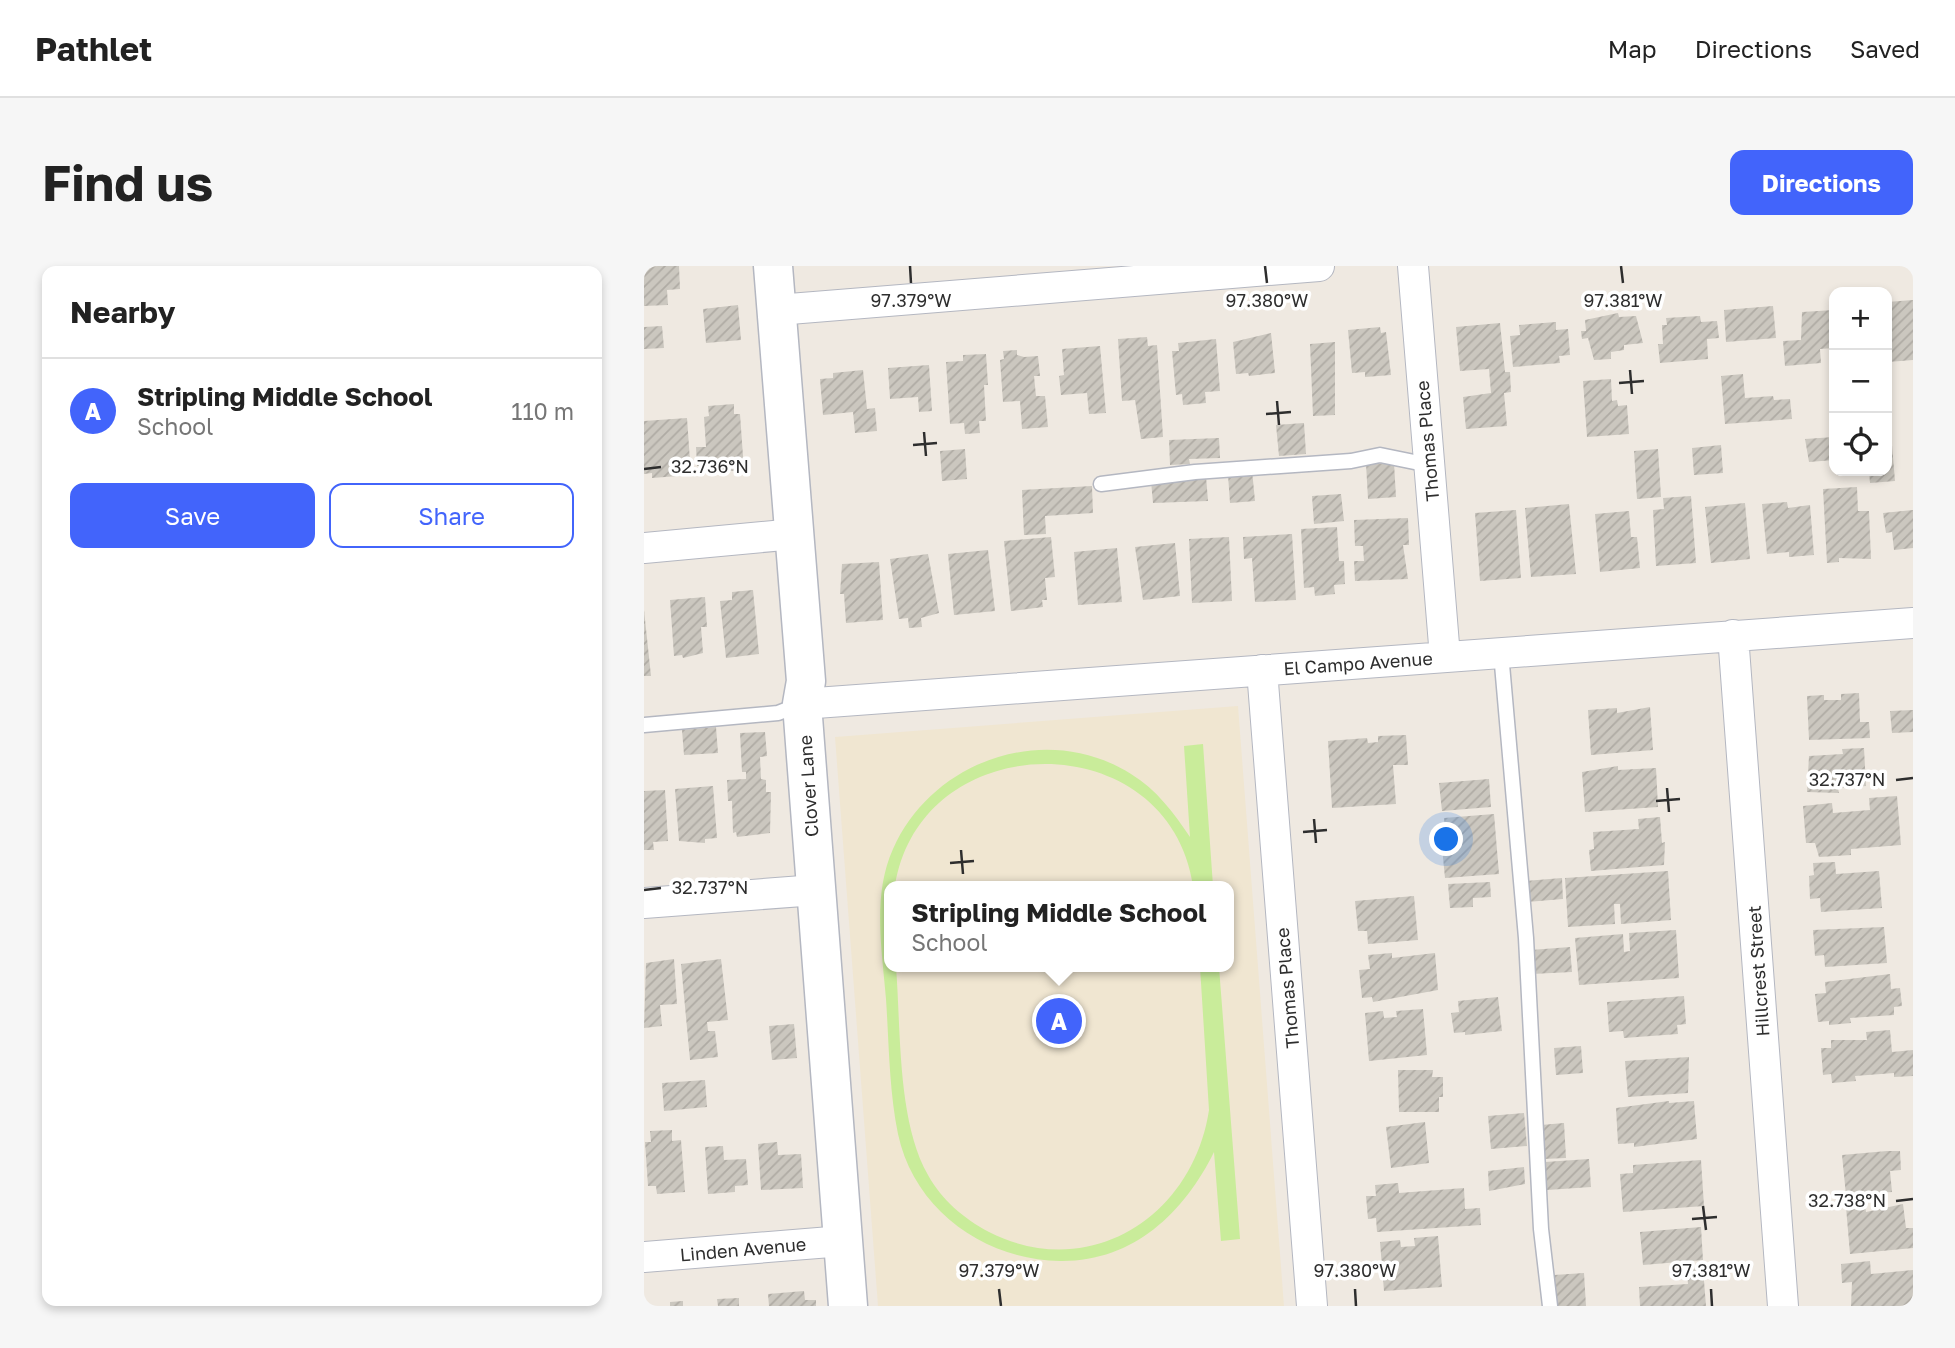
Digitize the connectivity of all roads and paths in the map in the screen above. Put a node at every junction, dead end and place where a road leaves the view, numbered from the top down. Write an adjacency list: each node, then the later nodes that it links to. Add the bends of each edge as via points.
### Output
1 (773, 266): 4 (street, Clover Lane)
2 (1320, 266): 4 (street)
3 (1413, 266): 5 (street, Thomas Place)
4 (777, 310): 7 (street, Clover Lane)
5 (1430, 466): 6 (lane, via 1380,456); 12 (street, Thomas Place)
6 (1101, 484)
7 (795, 534): 8 (street); 14 (street, Clover Lane, via 806,681)
8 (644, 548)
9 (1913, 623): 10 (street, El Campo Avenue)
10 (1732, 635): 11 (street, El Campo Avenue); 23 (street, Hillcrest Street)
11 (1501, 653): 12 (street, El Campo Avenue); 22 (lane, via 1526,938 1541,1229)
12 (1445, 657): 13 (street, El Campo Avenue)
13 (1262, 670): 14 (street, El Campo Avenue); 21 (street, Thomas Place)
14 (802, 704): 15 (lane, via 778,713); 16 (street, Clover Lane)
15 (644, 725)
16 (816, 890): 17 (street); 18 (street, Clover Lane)
17 (644, 903)
18 (843, 1241): 19 (street, Linden Avenue); 20 (street, Clover Lane)
19 (644, 1257)
20 (848, 1306)
21 (1312, 1306)
22 (1550, 1306)
23 (1783, 1306)

